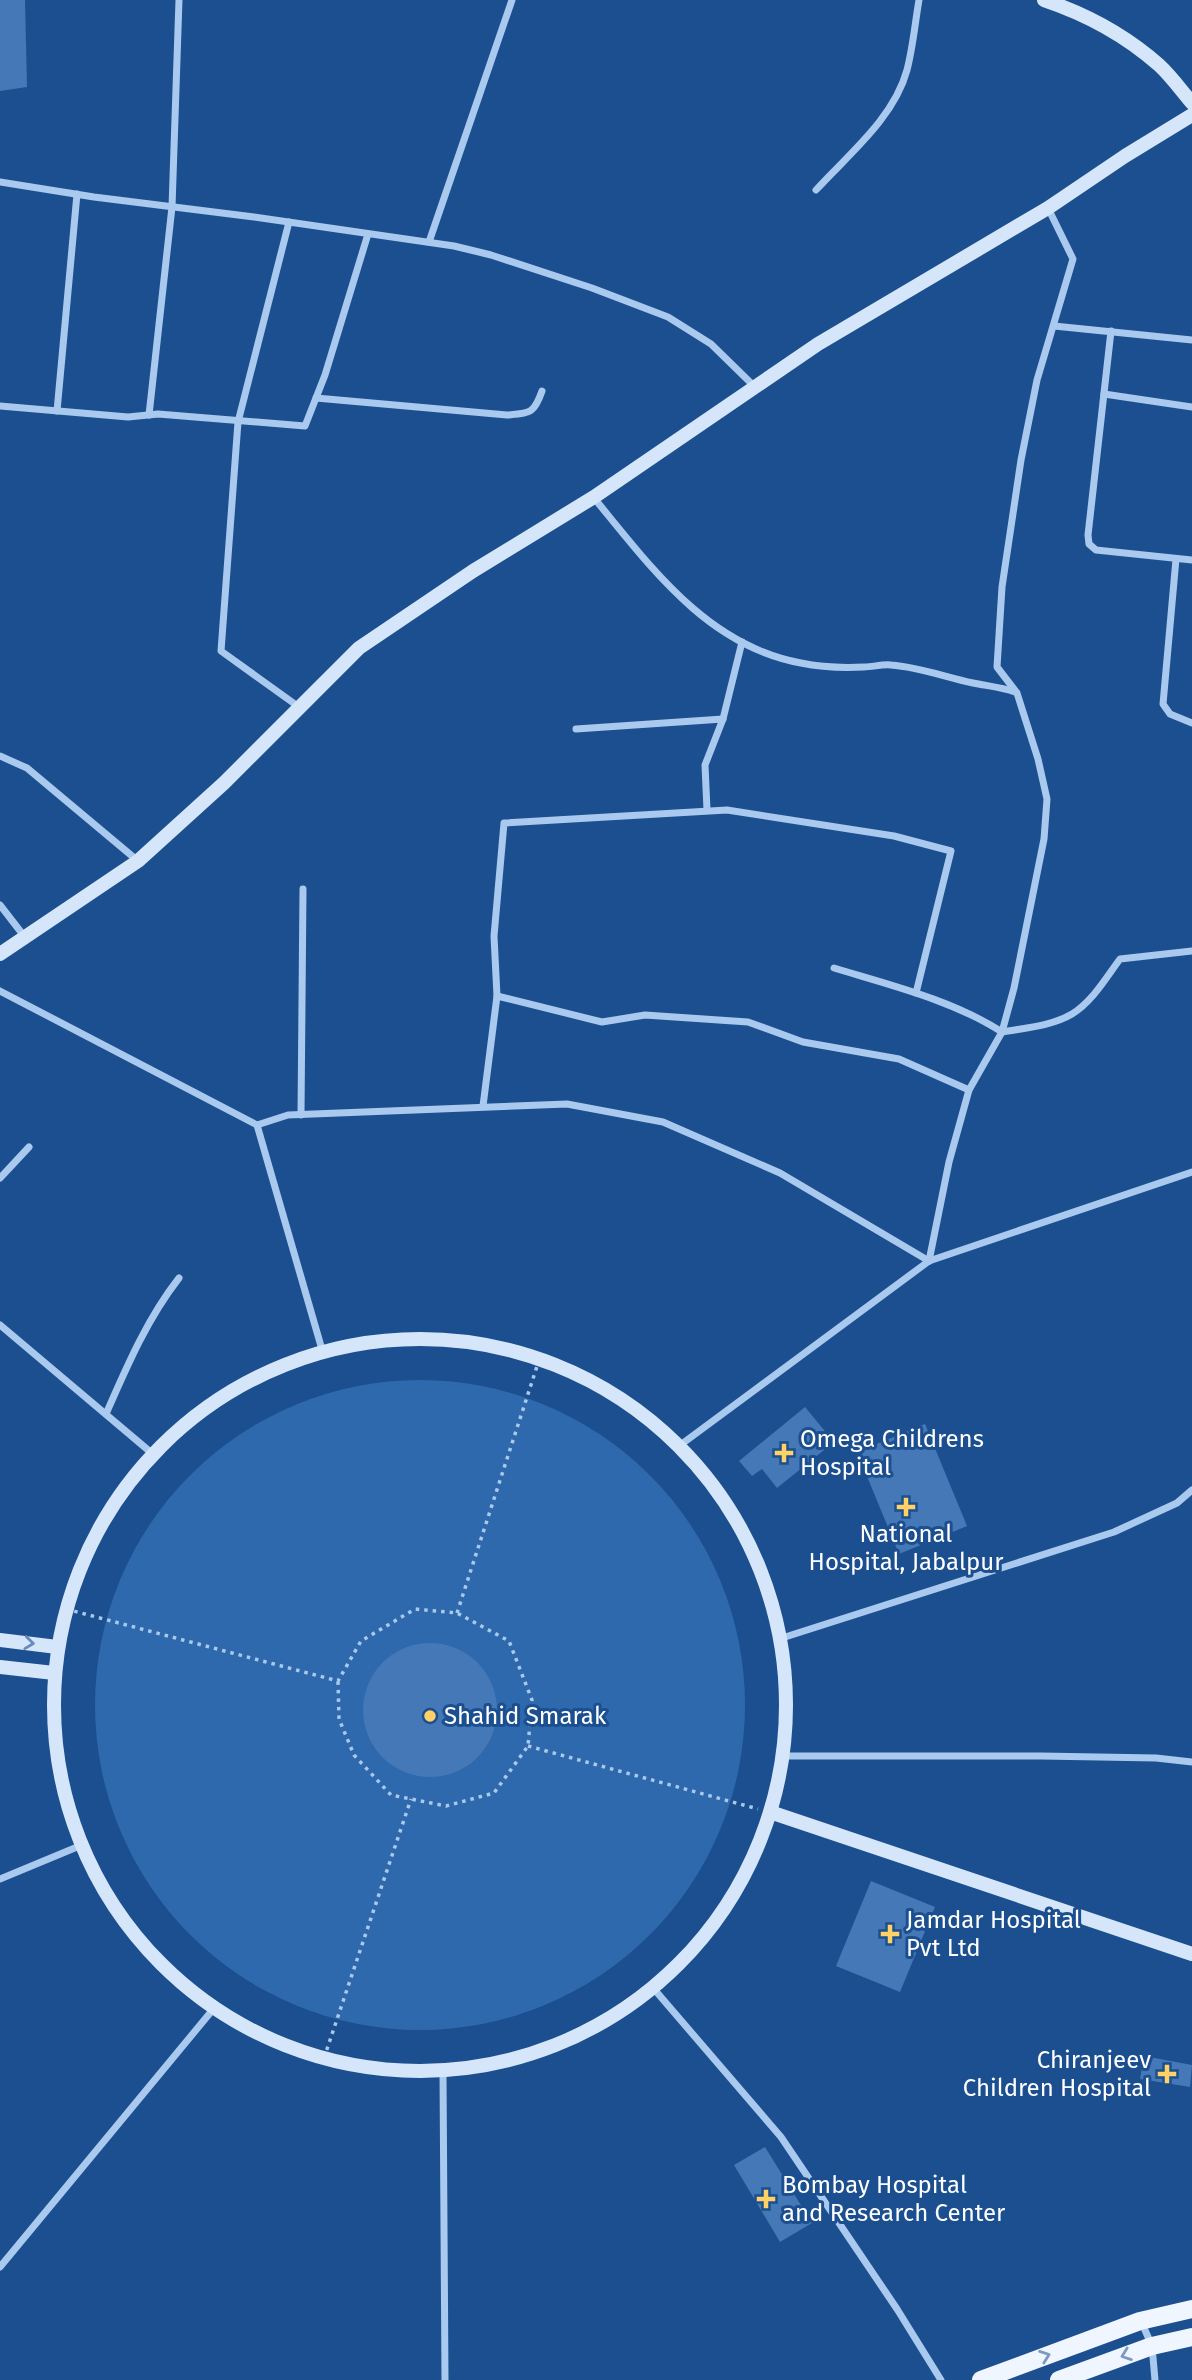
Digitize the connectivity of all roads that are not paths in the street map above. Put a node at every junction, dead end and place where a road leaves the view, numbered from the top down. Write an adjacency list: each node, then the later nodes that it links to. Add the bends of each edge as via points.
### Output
1 (179, 0): 11 (street)
2 (512, 0): 15 (street)
3 (919, 0): 9 (street, via 906,71 896,98 877,126)
4 (1044, 0): 5 (street)
5 (1079, 6): 6 (street, via 1160,65)
6 (1192, 103)
7 (1192, 115): 12 (street)
8 (0, 182): 10 (street)
9 (816, 190)
10 (78, 194): 11 (street); 25 (street)
11 (172, 207): 13 (street); 26 (street)
12 (1048, 208): 16 (street, via 1073,259); 19 (street)
13 (289, 222): 14 (street); 27 (street)
14 (368, 234): 15 (street); 22 (street)
15 (429, 242): 19 (street, via 491,255 668,317 711,344)
16 (1054, 326): 17 (street); 32 (street, via 1037,380 1021,460 1002,587 997,667)
17 (1111, 331): 18 (street); 21 (street)
18 (1192, 340)
19 (754, 386): 28 (street)
20 (542, 391): 22 (street, via 537,407 529,413 507,415)
21 (1104, 394): 24 (street); 29 (street, via 1089,544 1096,550)
22 (316, 398): 27 (street, via 305,426)
23 (0, 406): 25 (street)
24 (1192, 407)
25 (57, 411): 26 (street)
26 (149, 415): 27 (street)
27 (238, 422): 33 (street, via 221,651)
28 (594, 497): 31 (street, via 678,598); 33 (street, via 359,648)
29 (1176, 559): 30 (street); 35 (street, via 1163,704 1170,714)
30 (1192, 560)
31 (742, 642): 32 (street, via 800,663 888,664); 34 (street)
32 (1017, 693): 49 (street, via 1047,799 1044,839)
33 (300, 707): 39 (street)
34 (723, 719): 36 (street); 38 (street, via 705,765)
35 (1192, 723)
36 (576, 729)
37 (0, 756): 39 (street, via 27,768)
38 (706, 810): 47 (street, via 894,836 951,850); 48 (street, via 504,823 494,936)
39 (138, 861): 42 (street)
40 (303, 889): 52 (street)
41 (0, 905): 42 (street)
42 (24, 936): 44 (street)
43 (1192, 951): 49 (street, via 1120,959 1090,999 1072,1014)
44 (0, 954)
45 (834, 968): 47 (street)
46 (0, 991): 53 (street)
47 (916, 993): 49 (street)
48 (497, 996): 50 (street, via 602,1022 645,1015 748,1022 803,1042 899,1059); 51 (street)
49 (1002, 1032): 50 (street)
50 (969, 1090): 57 (street)
51 (483, 1106): 52 (street); 57 (street, via 567,1104 663,1122 780,1173)
52 (301, 1115): 53 (street)
53 (257, 1125): 60 (street)
54 (29, 1147): 56 (street)
55 (1192, 1172): 57 (street)
56 (0, 1178)
57 (929, 1261): 62 (street)
58 (179, 1278): 61 (street, via 141,1335)
59 (0, 1325): 61 (street)
60 (323, 1353): 62 (street, via 352,1343 447,1338 540,1357 624,1398); 63 (street, via 262,1372 183,1423)
61 (106, 1414): 63 (street)
62 (679, 1446): 65 (street, via 696,1460 750,1538)
63 (154, 1455): 67 (street, via 118,1492 74,1576)
64 (1192, 1490): 65 (street, via 1177,1503 1114,1532)
65 (782, 1639): 70 (street, via 789,1720)
66 (0, 1640): 67 (street, one-way to 67)
67 (57, 1647): 69 (street)
68 (0, 1667): 69 (street)
69 (54, 1673): 73 (street, via 57,1773)
70 (783, 1756): 71 (street, via 1054,1756); 72 (street)
71 (1192, 1762)
72 (773, 1813): 75 (street); 76 (street, via 745,1879 719,1919)
73 (82, 1845): 74 (street); 77 (street, via 92,1873 153,1959)
74 (0, 1879)
75 (1192, 1954)
76 (654, 1989): 78 (street, via 555,2047); 85 (street, via 781,2137)
77 (215, 2007): 78 (street, via 237,2024 337,2063); 79 (street)
78 (443, 2071): 84 (street)
79 (0, 2267)
80 (1192, 2309): 81 (main road)
81 (1140, 2321): 83 (street); 86 (main road, one-way to 81)
82 (1192, 2337): 83 (main road)
83 (1152, 2346): 87 (main road, one-way to 87); 88 (street)
84 (445, 2380)
85 (941, 2380)
86 (981, 2380)
87 (1059, 2380)
88 (1156, 2380)

